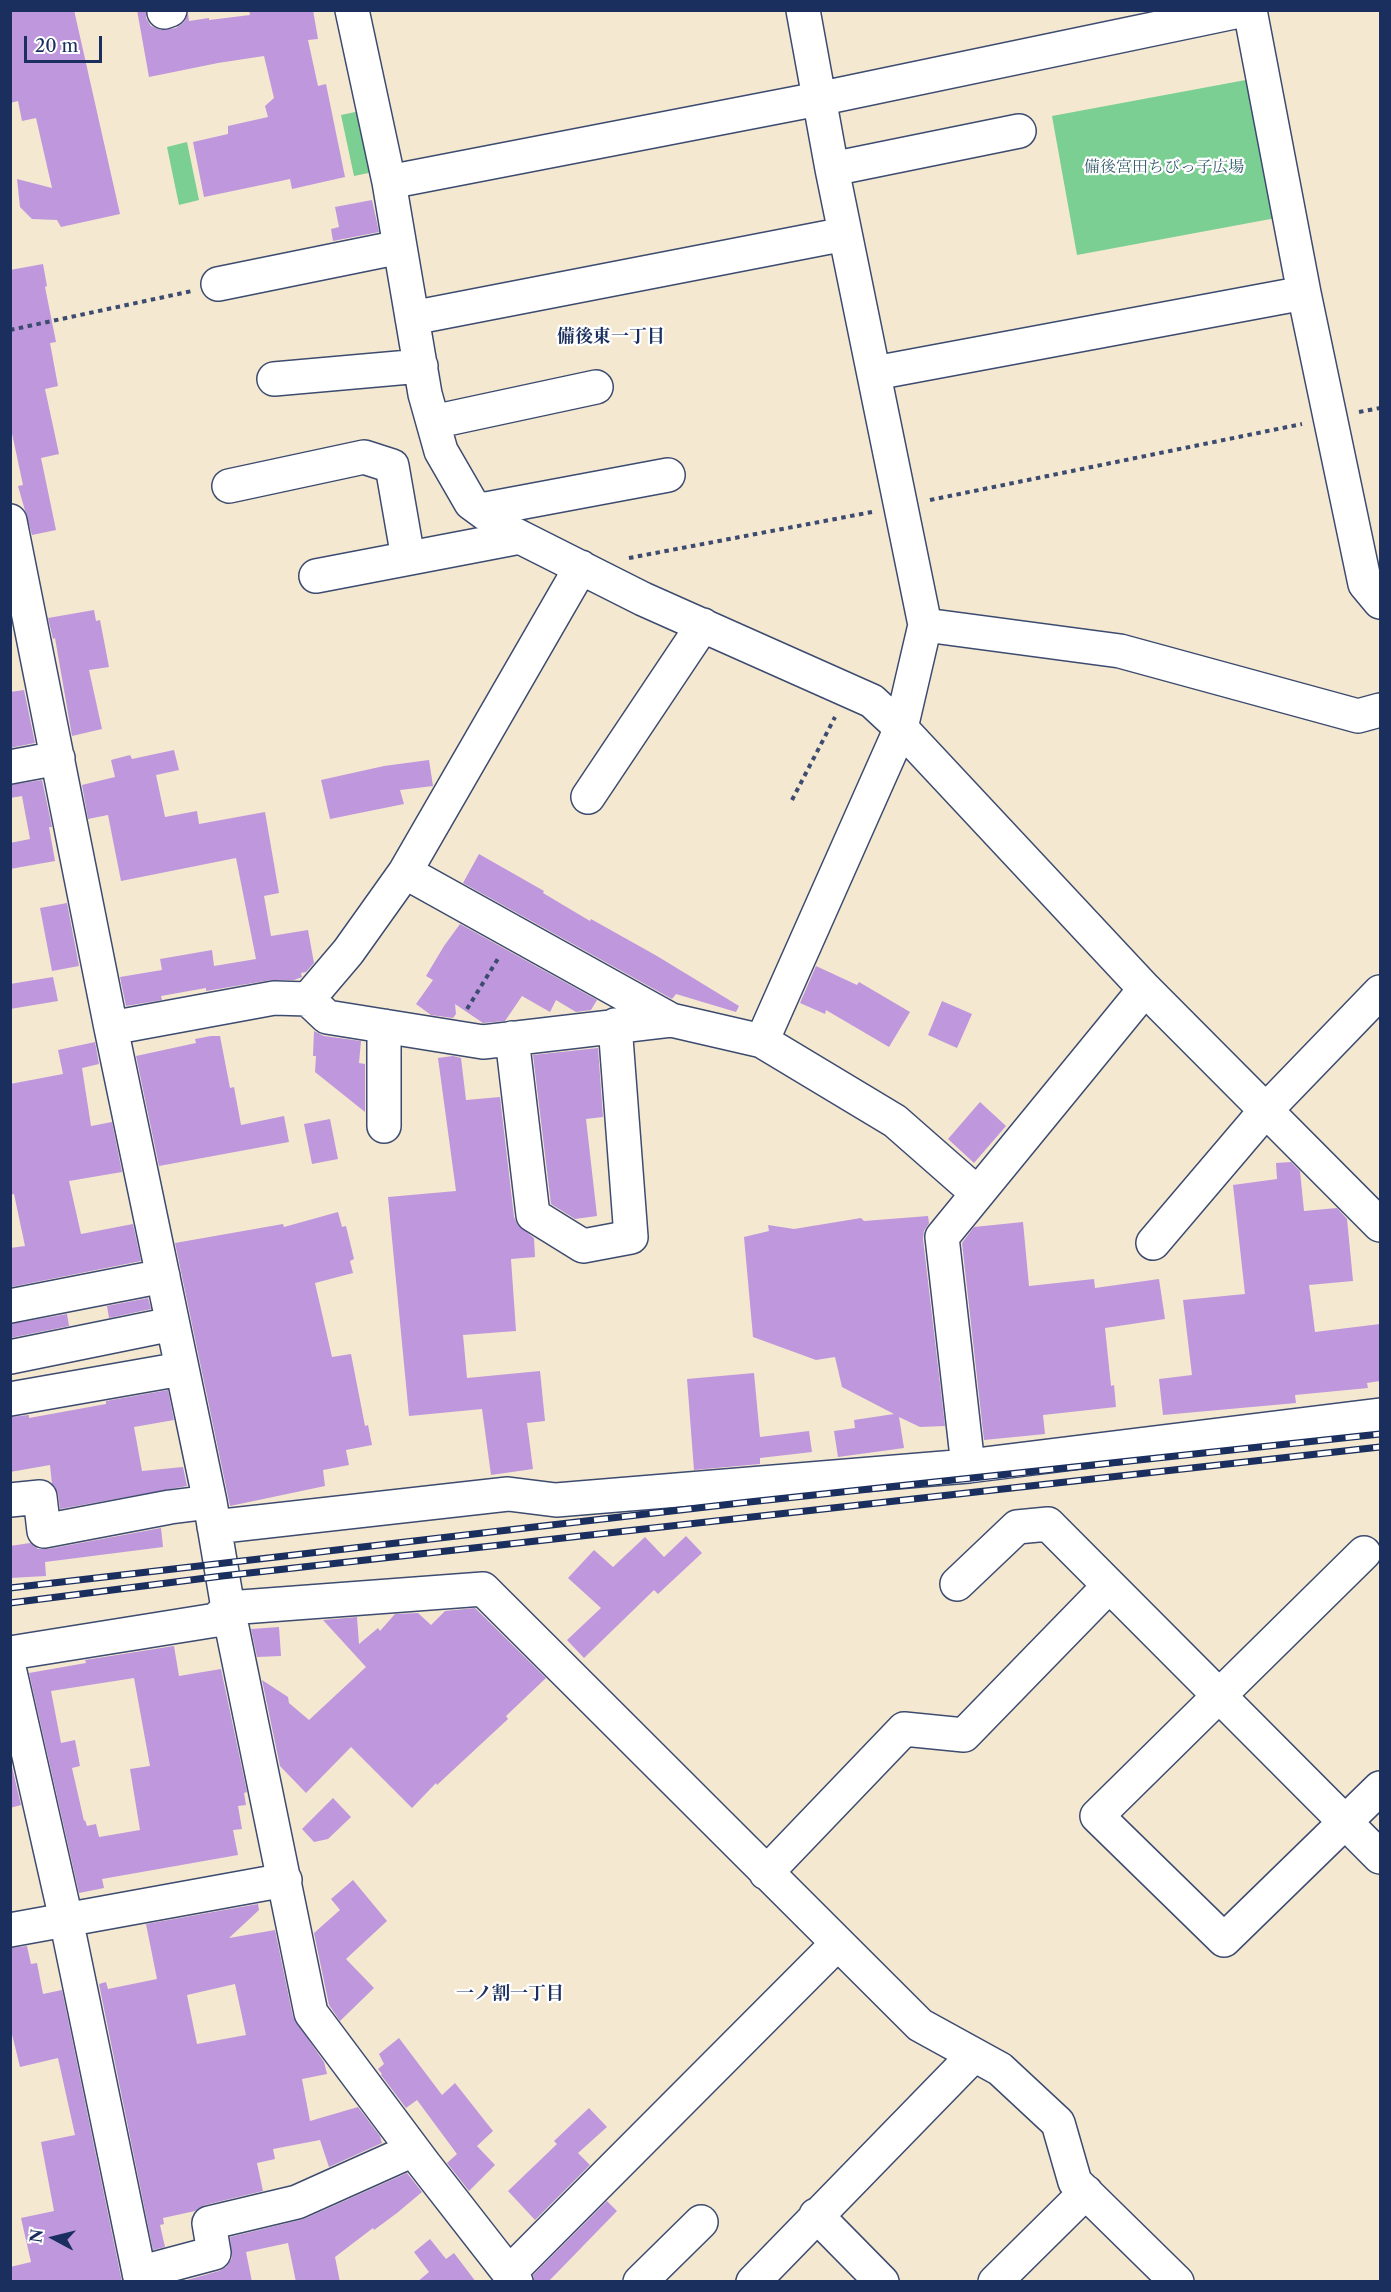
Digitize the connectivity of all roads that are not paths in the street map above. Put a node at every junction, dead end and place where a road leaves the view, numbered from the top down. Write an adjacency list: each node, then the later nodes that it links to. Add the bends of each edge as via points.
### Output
1 (352, 10): 9 (street)
2 (803, 10): 6 (street)
3 (1244, 10): 5 (street)
4 (1251, 10): 13 (street)
5 (1113, 23): 6 (street)
6 (818, 99): 8 (street); 9 (street)
7 (1019, 131): 8 (street)
8 (832, 169): 10 (street)
9 (389, 182): 11 (street)
10 (845, 234): 14 (street); 16 (street)
11 (400, 247): 12 (street); 14 (street)
12 (218, 284)
13 (1304, 293): 16 (street); 28 (street, via 1365,584)
14 (412, 318): 15 (street)
15 (421, 366): 17 (street); 19 (street)
16 (875, 374): 30 (street)
17 (274, 379)
18 (596, 387): 19 (street)
19 (433, 422): 22 (street, via 441,451 471,503)
20 (668, 475): 22 (street)
21 (229, 486): 25 (street, via 364,457 392,466)
22 (481, 510): 24 (street)
23 (10, 521): 33 (street)
24 (520, 537): 25 (street); 26 (street)
25 (408, 558): 27 (street)
26 (581, 567): 29 (street); 36 (street)
27 (316, 576)
28 (1380, 602)
29 (703, 625): 32 (street, via 872,701); 35 (street)
30 (925, 625): 31 (street, via 1120,651 1358,716); 32 (street)
31 (1380, 710)
32 (901, 728): 37 (street); 45 (street)
33 (58, 758): 34 (street); 43 (street)
34 (10, 767)
35 (588, 797)
36 (405, 872): 39 (street, via 348,952); 40 (street)
37 (1145, 989): 46 (street); 48 (street)
38 (1380, 992): 46 (street)
39 (308, 999): 42 (street, via 327,1017); 43 (street, via 274,998)
40 (671, 1020): 41 (street); 45 (street)
41 (615, 1025): 44 (street); 44 (street, via 631,1237 583,1246 533,1215)
42 (384, 1026): 44 (street, via 483,1042); 47 (street)
43 (111, 1028): 51 (street)
44 (512, 1038)
45 (762, 1041): 48 (street, via 895,1121)
46 (1267, 1109): 49 (street); 50 (street)
47 (384, 1126)
48 (977, 1193): 58 (street, via 942,1237)
49 (1380, 1225)
50 (1153, 1243)
51 (163, 1276): 52 (street); 53 (street)
52 (10, 1306)
53 (172, 1324): 54 (street); 55 (street)
54 (10, 1357)
55 (181, 1369): 56 (street); 60 (street)
56 (10, 1399)
57 (1380, 1415): 58 (street)
58 (968, 1466): 60 (street, via 556,1500 508,1494)
59 (10, 1500): 60 (street, via 40,1497 44,1531 170,1507)
60 (212, 1515): 64 (street)
61 (1364, 1553): 67 (street)
62 (957, 1584): 63 (street, via 1017,1527 1048,1524)
63 (1109, 1586): 67 (street); 71 (street, via 964,1735 904,1729)
64 (228, 1608): 65 (street, via 216,1620); 71 (street, via 483,1589); 72 (street)
65 (10, 1653)
66 (10, 1672): 73 (street)
67 (1218, 1695): 69 (street); 69 (street, via 1098,1816 1224,1940)
68 (1380, 1788): 69 (street)
69 (1346, 1822): 70 (street)
70 (1380, 1857)
71 (766, 1873): 75 (street)
72 (285, 1880): 73 (street); 77 (street, via 311,2013)
73 (66, 1919): 74 (street); 81 (street)
74 (10, 1930)
75 (837, 1944): 76 (street, via 920,2025); 82 (street)
76 (974, 2055): 78 (street, via 1000,2069 1058,2123 1075,2182); 79 (street)
77 (413, 2150): 81 (street, via 297,2202 209,2223 214,2253); 82 (street)
78 (1086, 2192): 86 (street); 87 (street)
79 (816, 2215): 84 (street); 85 (street)
80 (701, 2222): 83 (street)
81 (140, 2277)
82 (512, 2277)
83 (640, 2282)
84 (753, 2282)
85 (882, 2282)
86 (995, 2282)
87 (1177, 2282)

